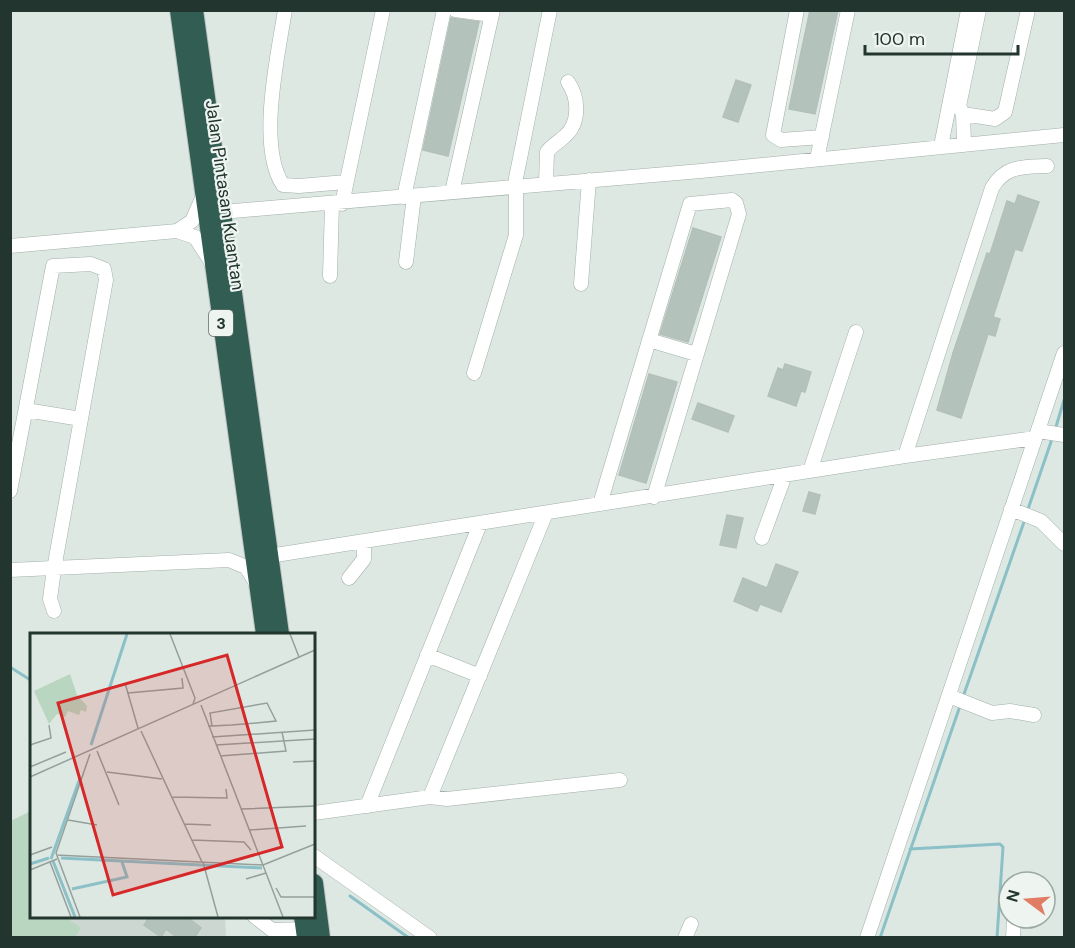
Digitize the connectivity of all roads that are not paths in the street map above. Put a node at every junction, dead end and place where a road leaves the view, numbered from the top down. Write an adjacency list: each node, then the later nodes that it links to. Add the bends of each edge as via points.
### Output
1 (179, 10): 26 (highway, Jalan Pintasan Kuantan / 3)
2 (194, 10): 30 (highway, Jalan Pintasan Kuantan / 3)
3 (285, 10): 23 (street, via 269,110 277,175 283,185)
4 (382, 10): 23 (street)
5 (444, 10): 28 (street)
6 (455, 10): 13 (street)
7 (550, 10): 25 (street)
8 (798, 10): 17 (street, via 773,135 781,140)
9 (848, 10): 17 (street)
10 (968, 10): 19 (street)
11 (979, 10): 15 (street, via 959,106)
12 (1028, 10): 15 (street, via 1005,112 996,118)
13 (493, 13): 27 (street)
14 (568, 82): 24 (street, via 575,96 575,119 568,134 547,152)
15 (963, 114): 18 (street)
16 (1065, 135): 18 (street)
17 (822, 136): 20 (street)
18 (964, 143): 19 (street)
19 (941, 146): 20 (street)
20 (817, 159): 22 (street)
21 (1047, 166): 45 (street, via 1007,170 992,188)
22 (589, 180): 24 (street); 36 (street)
23 (346, 182): 29 (street)
24 (546, 183): 25 (street)
25 (515, 186): 27 (street); 41 (street, via 513,250 485,328)
26 (204, 192): 31 (street, via 192,221); 34 (highway, Jalan Pintasan Kuantan / 3)
27 (452, 192): 28 (street)
28 (412, 201): 29 (street); 33 (street)
29 (337, 204): 30 (street); 35 (street)
30 (222, 212): 58 (highway, Jalan Pintasan Kuantan / 3)
31 (177, 231): 32 (street); 34 (street, via 201,243)
32 (10, 246)
33 (406, 262)
34 (214, 269): 54 (highway, Jalan Pintasan Kuantan / 3)
35 (330, 276)
36 (581, 284)
37 (856, 332): 46 (street)
38 (649, 340): 40 (street); 40 (street, via 690,204 732,200 739,214); 50 (street)
39 (1065, 353): 44 (street)
40 (696, 354): 49 (street)
41 (474, 373)
42 (26, 410): 43 (street); 43 (street, via 53,266 96,264 106,274); 48 (street)
43 (81, 419): 60 (street)
44 (1049, 434): 45 (street); 52 (street)
45 (905, 456): 46 (street)
46 (810, 471): 47 (street)
47 (785, 475): 49 (street); 55 (street)
48 (10, 491)
49 (654, 497): 50 (street)
50 (600, 504): 51 (street)
51 (546, 513): 53 (street); 68 (street)
52 (1021, 513): 57 (street, via 1041,521); 69 (street)
53 (480, 524): 56 (street); 67 (street)
54 (250, 531): 59 (street, via 243,551); 63 (highway, Jalan Pintasan Kuantan / 3)
55 (762, 538)
56 (364, 543): 58 (street); 62 (street, via 364,559)
57 (1065, 544)
58 (269, 556): 66 (highway, Jalan Pintasan Kuantan / 3)
59 (229, 560): 60 (street); 63 (street, via 246,567)
60 (54, 569): 61 (street); 64 (street, via 50,599)
61 (10, 570)
62 (349, 578)
63 (258, 587): 65 (highway, Jalan Pintasan Kuantan / 3)
64 (54, 611)
65 (265, 633)
66 (280, 633)
67 (427, 655): 68 (street); 73 (street)
68 (480, 676): 72 (street)
69 (949, 696): 70 (street, via 992,713); 83 (street)
70 (1035, 715)
71 (620, 780): 72 (street, via 447,799)
72 (430, 797): 73 (street)
73 (367, 806): 74 (street)
74 (315, 813)
75 (315, 857): 81 (street)
76 (315, 891): 80 (highway)
77 (257, 918): 79 (street, via 272,930)
78 (691, 924): 82 (street)
79 (304, 928)
80 (321, 938)
81 (430, 938)
82 (685, 938)
83 (867, 938)

